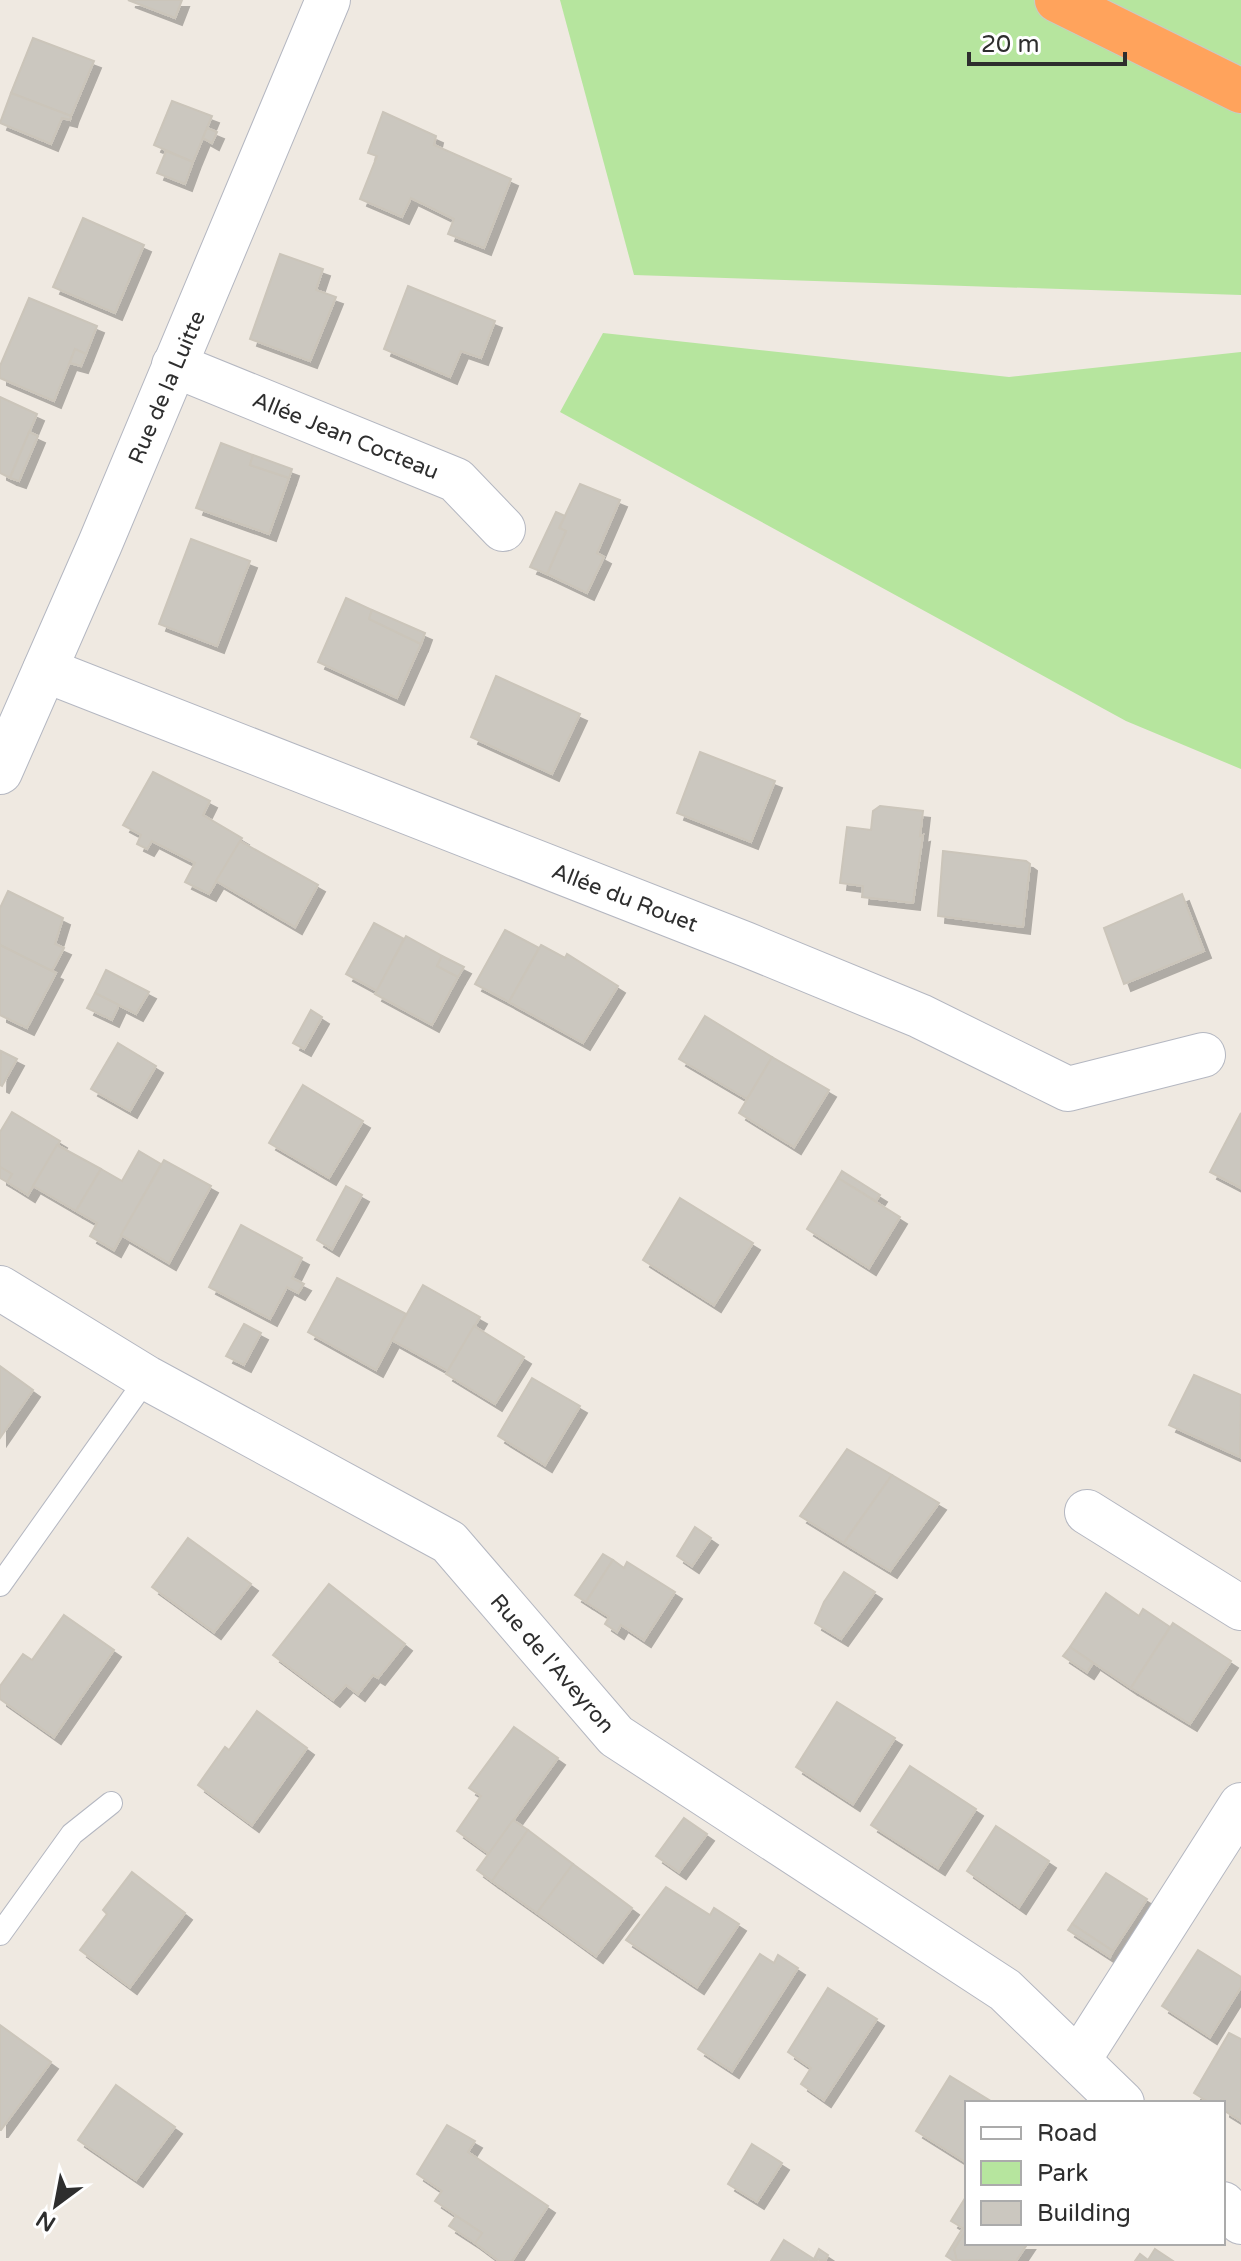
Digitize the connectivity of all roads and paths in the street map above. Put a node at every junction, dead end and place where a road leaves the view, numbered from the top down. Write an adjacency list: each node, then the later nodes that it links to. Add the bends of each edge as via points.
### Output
1 (328, 0): 4 (street, Rue de la Luitte)
2 (1057, 0): 3 (highway)
3 (1241, 91)
4 (174, 365): 5 (street, Allée Jean Cocteau, via 456,480); 6 (street, Rue de la Luitte)
5 (503, 529)
6 (45, 670): 7 (street, Rue de la Luitte); 8 (street, Allée du Rouet, via 745,944 920,1016 1068,1089)
7 (0, 772)
8 (1203, 1055)
9 (0, 1288): 10 (street, Rue de l'Aveyron)
10 (147, 1378): 12 (lane); 17 (street, Rue de l'Aveyron, via 449,1542 616,1736 1005,1990)
11 (1087, 1512): 13 (street)
12 (0, 1585)
13 (1241, 1608)
14 (111, 1803): 16 (lane, via 72,1834)
15 (1241, 1805): 17 (street)
16 (0, 1934)
17 (1079, 2059): 18 (street, Rue de l'Aveyron)
18 (1120, 2101)
19 (1225, 2206): 20 (street)
20 (1241, 2222)

